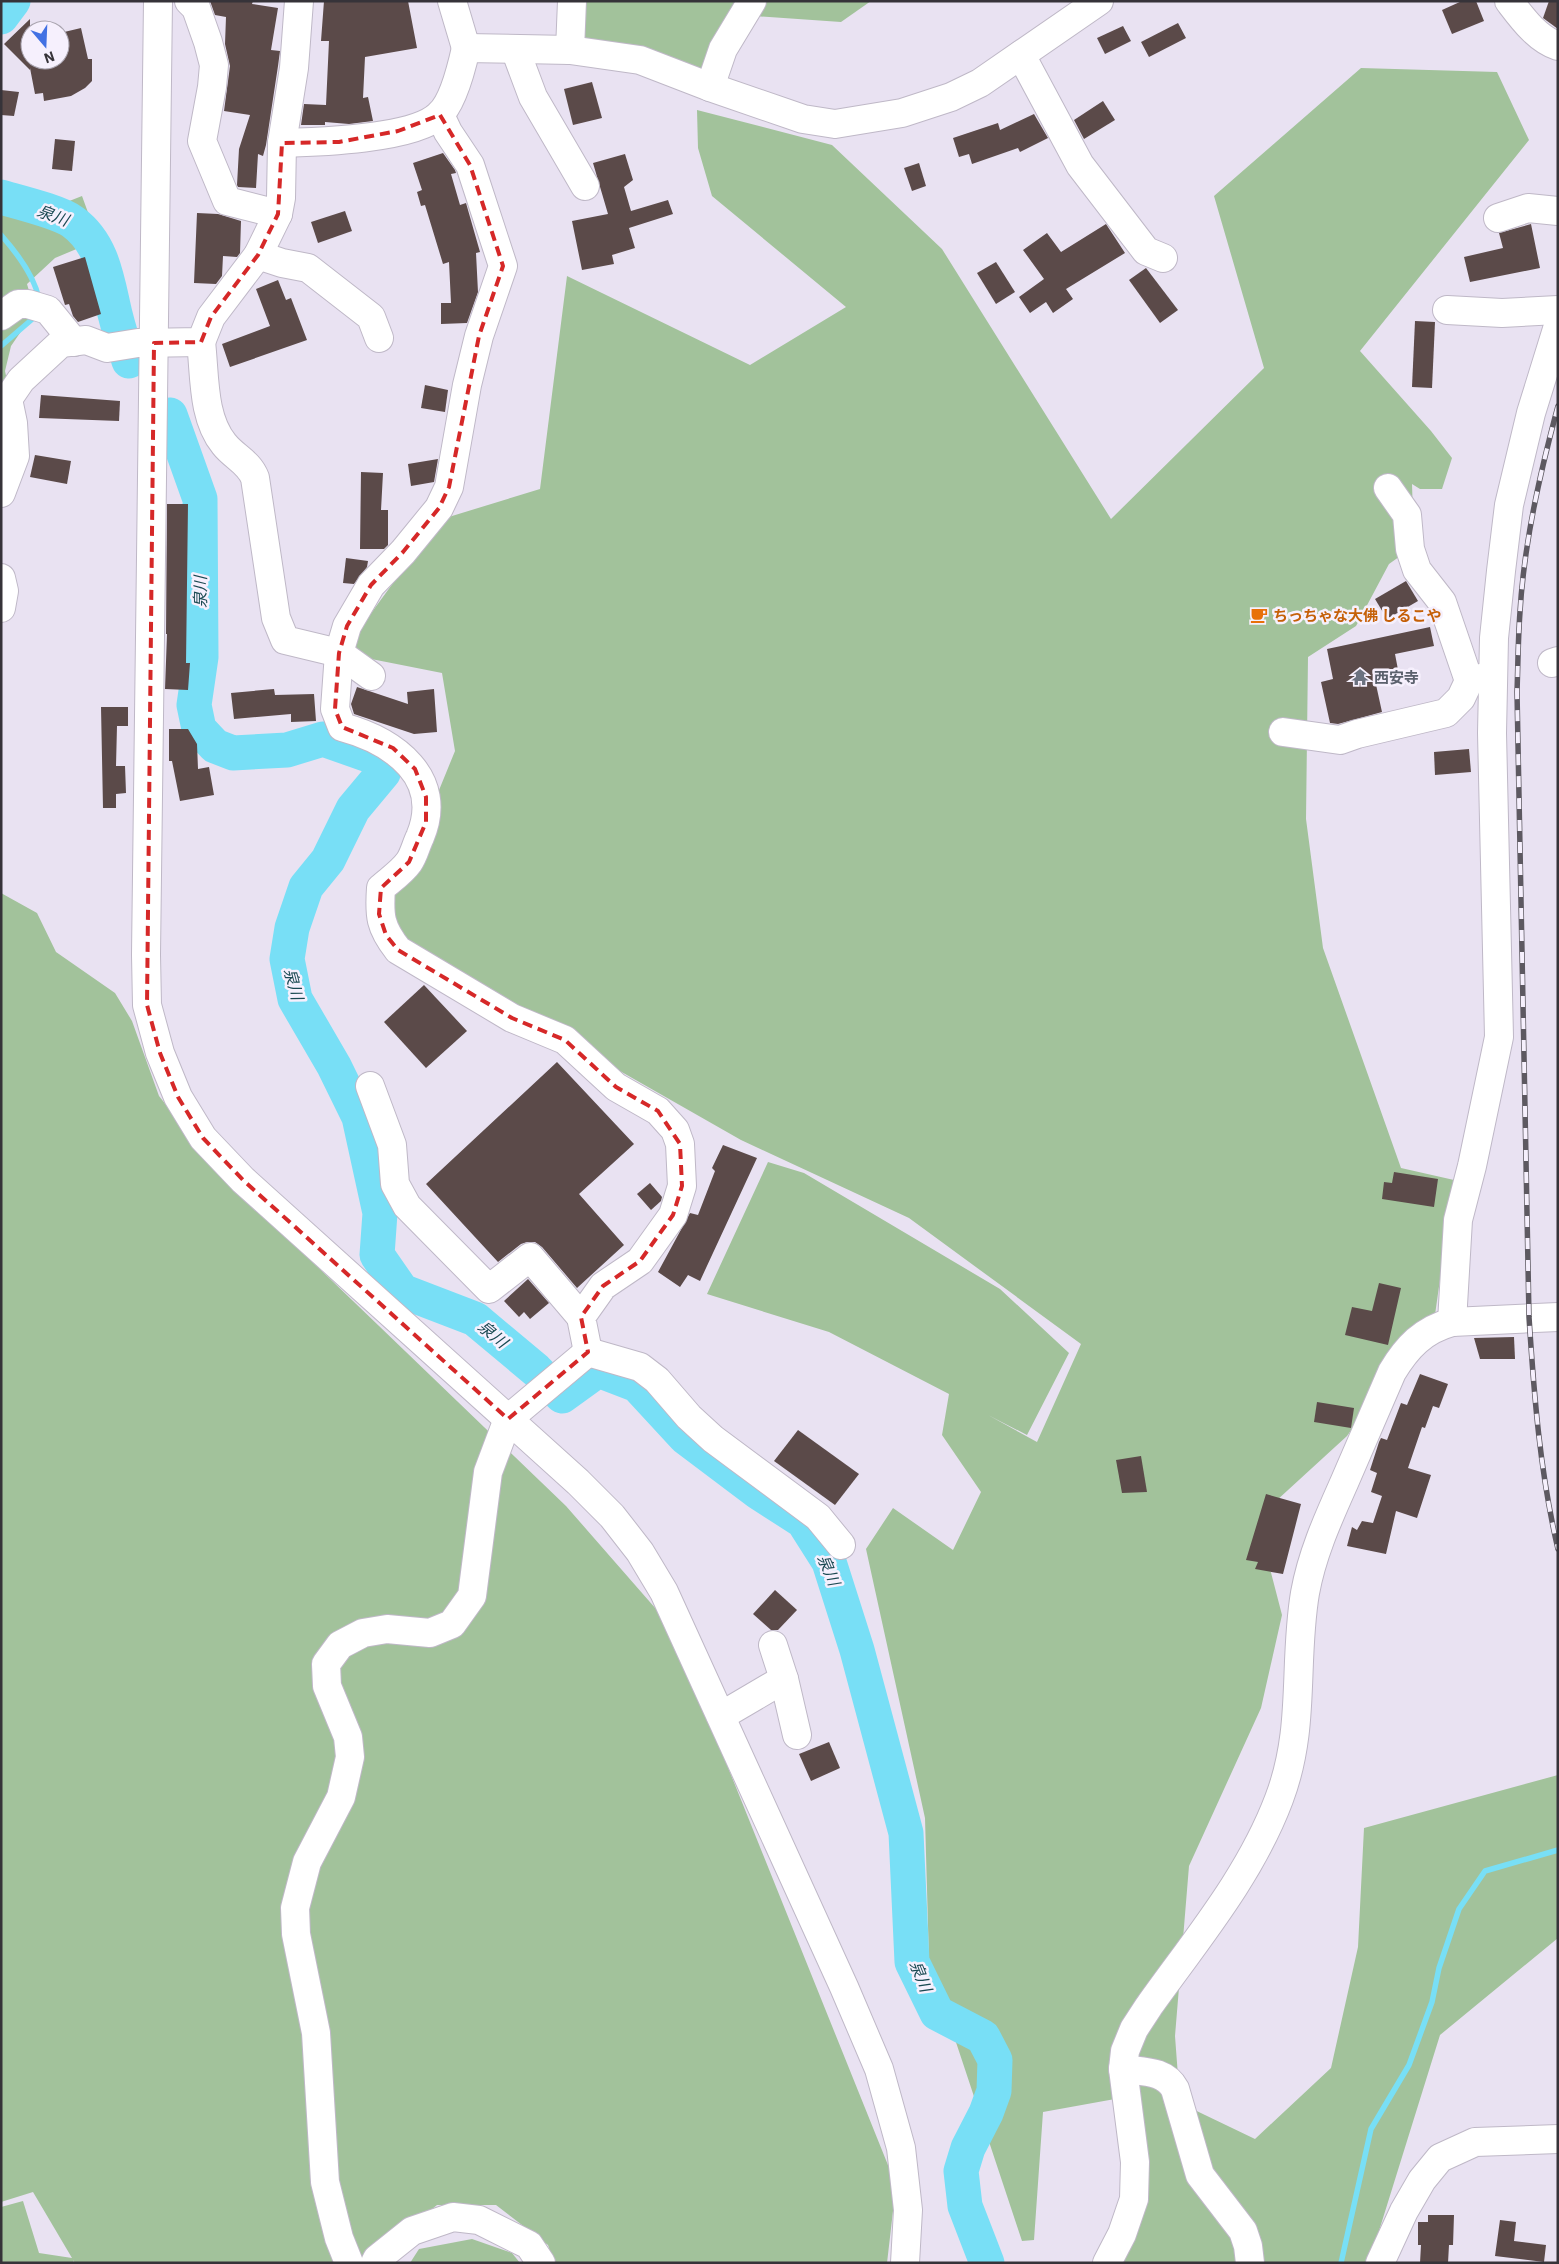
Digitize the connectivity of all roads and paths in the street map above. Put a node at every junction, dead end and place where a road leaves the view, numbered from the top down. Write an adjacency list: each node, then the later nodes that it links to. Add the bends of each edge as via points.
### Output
1 (158, 1): 30 (street)
2 (189, 1): 19 (street, via 196,8 214,65 202,141 227,201)
3 (299, 1): 16 (street, via 294,68)
4 (452, 1): 10 (street)
5 (572, 1): 12 (street)
6 (752, 1): 14 (street, via 723,49)
7 (1099, 1): 13 (street)
8 (1509, 1): 9 (street, via 1546,42)
9 (1558, 46)
10 (466, 48): 11 (street); 15 (street, via 458,81)
11 (515, 49): 12 (street); 17 (street, via 533,97)
12 (570, 50): 14 (street, via 640,60)
13 (1021, 55): 14 (street, via 980,83 952,97 902,113 835,124 803,119); 22 (street, via 1080,165 1146,251)
14 (710, 87)
15 (440, 115): 16 (street, via 423,125 398,132 339,142); 35 (street, via 470,165 503,266 479,336 449,487 439,508 404,552 371,585 348,626)
16 (282, 144): 19 (street)
17 (585, 186)
18 (1558, 211): 20 (street, via 1528,208)
19 (278, 214): 21 (street)
20 (1498, 218)
21 (258, 255): 27 (street, via 308,268 371,317); 29 (street, via 212,318)
22 (1163, 258)
23 (1447, 310): 24 (street)
24 (1558, 310)
25 (1, 316): 28 (street, via 18,304 38,307)
26 (1558, 326): 37 (street, via 1531,413 1509,505 1494,638)
27 (379, 338)
28 (74, 342): 30 (street, via 86,340 107,348); 32 (street, via 62,343 21,380 8,399 15,456)
29 (201, 342): 30 (street); 35 (street, via 210,420 224,444 252,468 255,478 276,618 285,640)
30 (146, 343): 44 (street, via 147,1006 160,1053 178,1097 203,1138 243,1180)
31 (1388, 488): 37 (street, via 1407,515 1410,549 1417,570 1442,602)
32 (1, 493)
33 (1, 578): 34 (street, via 4,590)
34 (1, 608)
35 (339, 652): 36 (street); 40 (street, via 334,709 342,727 362,732 393,748 414,769 426,797 426,822 409,862 381,888 380,914 386,935 398,950 512,1018 565,1040 616,1088 658,1111 674,1130 680,1144 682,1186 673,1215 640,1261 603,1286)
36 (370, 676)
37 (1481, 678): 38 (street, via 1446,713 1340,740); 42 (street, via 1492,734 1499,1037 1458,1220)
38 (1283, 732)
39 (370, 1086): 40 (street, via 392,1145 395,1184 407,1206 489,1289 530,1257)
40 (581, 1317): 43 (street)
41 (1558, 1317): 42 (street)
42 (1452, 1322): 50 (street, via 1424,1335 1405,1352 1392,1372 1318,1543 1305,1593 1293,1753 1280,1798 1245,1872 1134,2029 1125,2051)
43 (588, 1352): 44 (street); 45 (street, via 640,1367 657,1380 713,1439 818,1518)
44 (508, 1418): 48 (street, via 612,1516 640,1552 664,1592); 52 (street, via 488,1472 472,1596 452,1624 430,1633 387,1629 363,1633 340,1645 326,1664 326,1686 348,1738 350,1757 340,1797 307,1862 295,1908 296,1934 316,2033 325,2182 338,2238)
45 (841, 1545)
46 (773, 1645): 47 (street)
47 (784, 1679): 48 (street); 49 (street)
48 (721, 1716): 55 (street, via 879,2069 901,2148 908,2210)
49 (797, 1735)
50 (1123, 2069): 56 (street, via 1135,2162 1134,2199 1122,2234); 57 (street, via 1162,2075 1171,2080 1200,2175 1243,2231)
51 (1558, 2139): 58 (street, via 1475,2142 1440,2158 1422,2180 1404,2211)
52 (349, 2263)
53 (375, 2263): 54 (street, via 412,2231 453,2217 479,2220 529,2245)
54 (541, 2263)
55 (904, 2263)
56 (1107, 2263)
57 (1250, 2263)
58 (1380, 2263)

